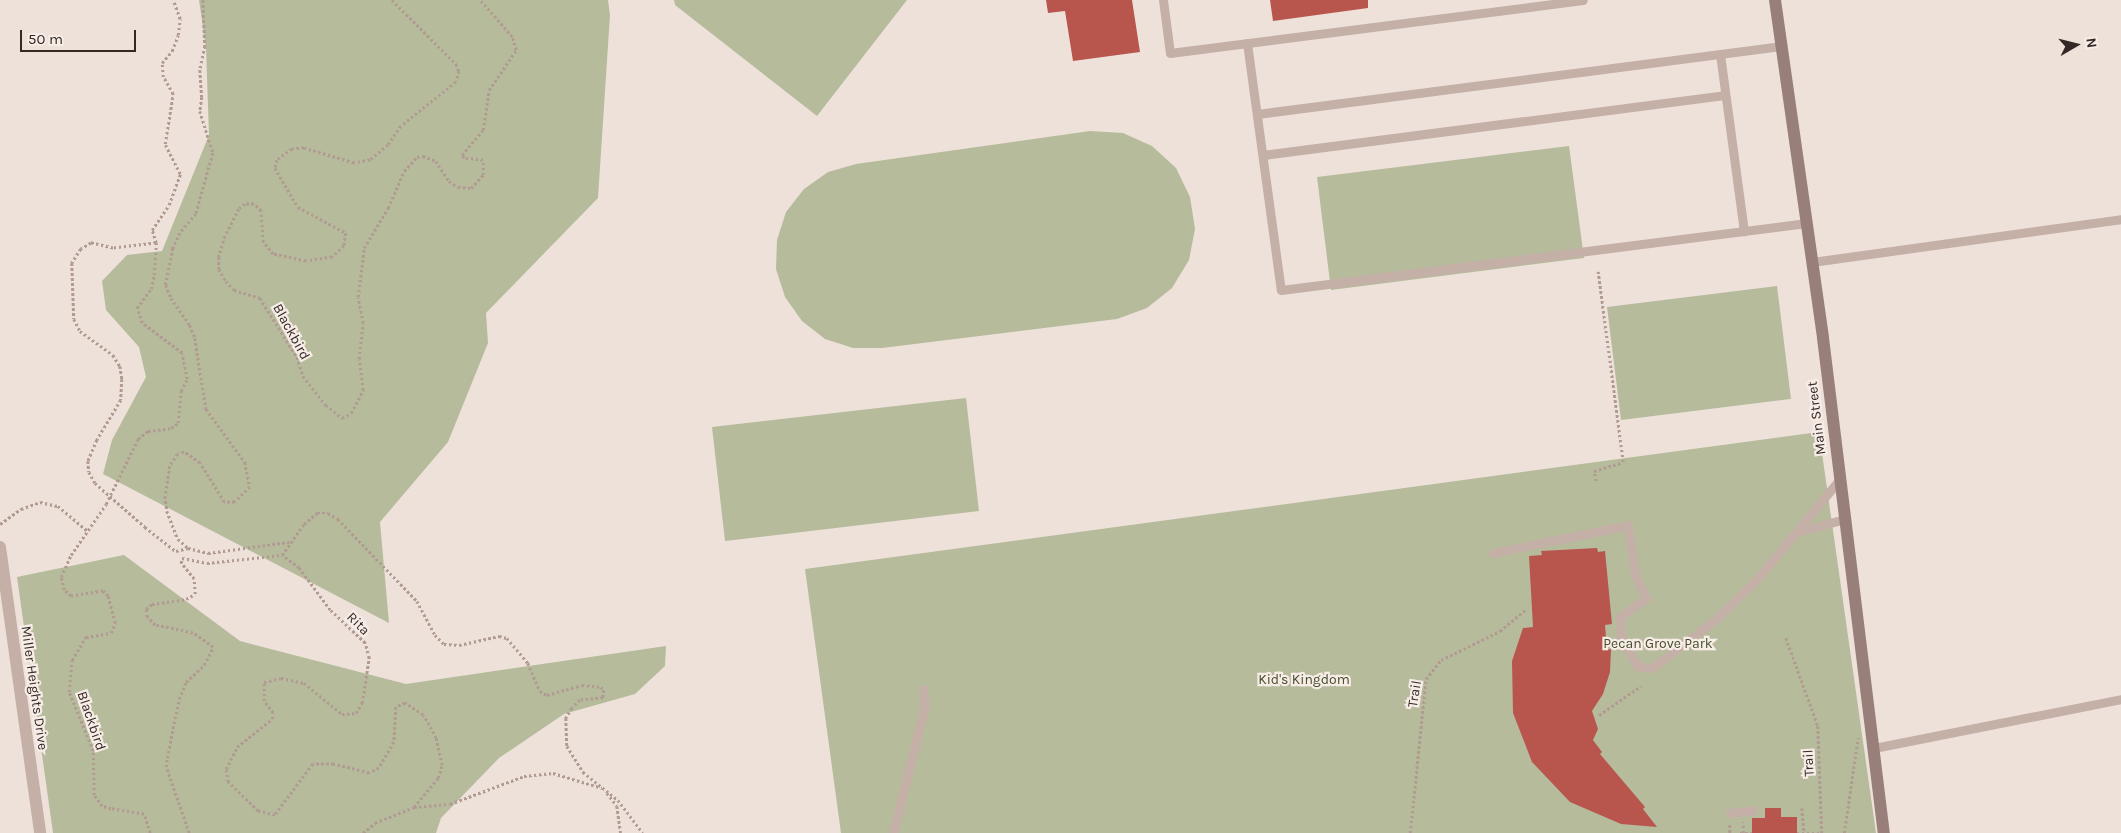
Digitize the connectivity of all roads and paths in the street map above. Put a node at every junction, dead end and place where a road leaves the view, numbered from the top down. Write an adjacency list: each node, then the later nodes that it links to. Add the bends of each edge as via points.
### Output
1 (174, 0): 17 (path, Blackbird, via 180,19 178,35 172,51 162,63 163,77 173,94 165,144 180,174 169,205 152,230)
2 (203, 0): 29 (path, via 205,46 200,70 200,111 213,153 196,214 176,240 168,263 166,285 170,298 190,325 195,338 206,410 239,453 250,482 241,499 224,502 195,457 184,452 178,454 168,474 167,511 178,539)
3 (392, 0): 4 (path, Blackbird, via 456,64 459,71 456,82 401,126 388,145 370,160 354,163 304,148 292,149 277,160 275,168 298,207 346,233 344,246 332,257 306,261 273,254 263,242 261,211 254,204 245,204 239,209 225,236 219,257 219,269 226,281 234,290 260,298 297,357 303,376 326,406 342,418 351,413 363,390 359,359 363,324 358,297 364,248 388,208 404,171 410,162 423,156 436,161 449,181 458,187 471,188 483,175 483,160 462,155 483,130 489,90 516,50 512,37)
4 (480, 0)
5 (1163, 0): 8 (lane, via 1170,53)
6 (1582, 0): 8 (lane)
7 (1775, 0): 9 (street, Main Street)
8 (1247, 44): 12 (lane)
9 (1782, 46): 10 (lane); 15 (street, Main Street)
10 (1720, 54): 11 (lane); 12 (lane)
11 (1724, 95): 13 (lane); 16 (lane)
12 (1257, 114): 13 (lane)
13 (1262, 155): 16 (lane, via 1281,290)
14 (2121, 220): 18 (lane)
15 (1807, 223): 16 (lane); 18 (street, Main Street)
16 (1744, 231)
17 (156, 243): 22 (path, Blackbird, via 151,289 138,303 137,314 152,333 182,353 187,379 181,392 178,423 171,428 148,431 138,439); 22 (path, via 113,248 91,243 80,249 72,263 74,319 80,331 114,356 120,366 120,400 88,460 95,483)
18 (1812, 262): 20 (street, Main Street)
19 (1598, 272): 21 (path, via 1623,462 1594,471)
20 (1840, 479): 23 (street, Main Street); 26 (lane)
21 (1596, 481)
22 (110, 496): 25 (path, Blackbird); 30 (path)
23 (1845, 519): 26 (lane); 40 (street, Main Street)
24 (0, 524): 25 (path, via 21,509 40,502 58,506)
25 (88, 531): 47 (path, Blackbird, via 64,566 62,584 71,596 103,591 108,596 115,628 111,634 86,638 77,648 72,660 69,692 93,751 94,794 102,806 111,810 144,814)
26 (1800, 531): 31 (lane, via 1717,618 1652,668 1637,666 1621,637 1620,617 1646,598 1635,576 1628,525)
27 (289, 542): 29 (path, via 208,553); 32 (path); 41 (path, via 309,518 328,513 338,519 417,602 435,635 444,644 499,636 507,638 528,663 540,691 547,695 582,685 601,687 603,698 580,700 566,718 565,731 573,761)
28 (0, 547): 46 (street, Miller Heights Drive)
29 (188, 548): 30 (path)
30 (176, 550): 33 (path)
31 (1493, 553)
32 (282, 555): 33 (path, via 207,563); 42 (path, Rita, via 299,568 330,610 364,643 369,658 362,703 356,713 342,714 304,683 281,678 264,682 264,701 273,713 272,718 237,746 226,769 228,782 258,812 275,815 313,764 334,764 369,772 379,768 394,742 396,708 399,703 405,703 415,708 430,724 442,765 438,778)
33 (182, 558): 48 (path, via 181,564 194,579 195,594 186,599 152,604 145,612 155,625 193,632 212,647 204,665 186,682 179,699 167,758 166,767)
34 (1525, 610): 53 (path, Trail, via 1500,630 1441,660 1426,679)
35 (1786, 638): 58 (path, Trail, via 1818,726)
36 (1641, 686): 39 (path)
37 (923, 688): 52 (lane, via 925,704)
38 (2121, 699): 40 (lane)
39 (1599, 716)
40 (1874, 748): 59 (street, Main Street)
41 (604, 788): 42 (path, via 553,773 524,776 450,804); 50 (path, via 617,806); 51 (path, via 630,812)
42 (414, 807): 49 (path, Rita, via 375,823)
43 (1802, 808): 57 (path)
44 (1753, 810): 45 (lane)
45 (1730, 813)
46 (40, 833)
47 (150, 833)
48 (189, 833)
49 (363, 833)
50 (621, 833)
51 (643, 833)
52 (893, 833)
53 (1410, 833)
54 (1740, 833): 55 (path)
55 (1752, 833)
56 (1797, 833): 57 (path)
57 (1804, 833): 58 (path)
58 (1822, 833)
59 (1884, 833)

